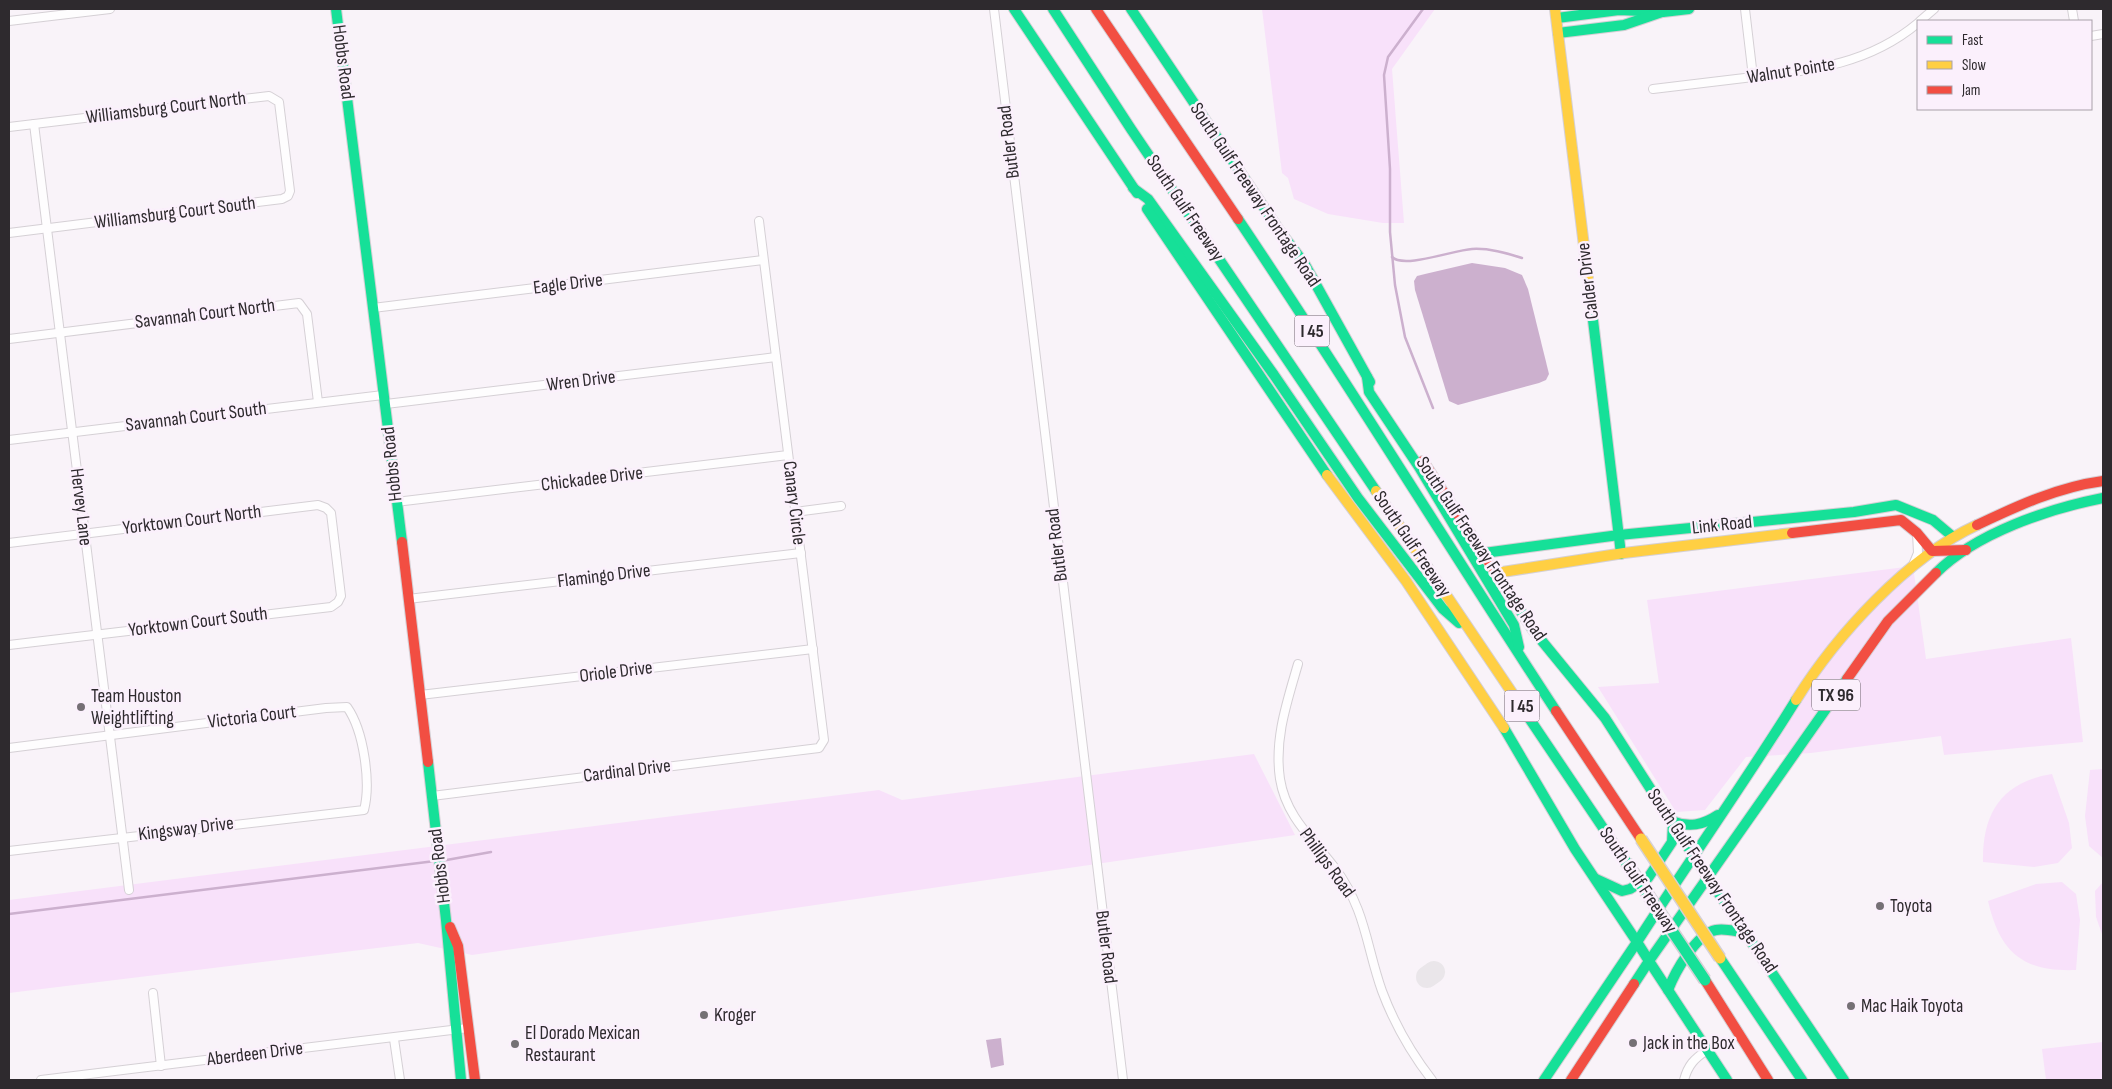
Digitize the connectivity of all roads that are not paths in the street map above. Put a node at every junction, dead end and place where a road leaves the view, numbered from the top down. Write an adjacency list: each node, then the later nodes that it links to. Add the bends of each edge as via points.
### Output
1 (110, 9): 14 (street)
2 (336, 9): 27 (main road, Hobbs Road)
3 (994, 9): 93 (street, Butler Road)
4 (1014, 9): 22 (main road)
5 (1053, 9): 59 (main road, South Gulf Freeway / I 45)
6 (1096, 9): 62 (main road, South Gulf Freeway / I 45, via 1329,356)
7 (1131, 9): 31 (main road, South Gulf Freeway Frontage Road, via 1304,263)
8 (1689, 9): 11 (main road)
9 (1745, 9): 17 (street)
10 (1932, 11): 13 (street, Walnut Pointe)
11 (1663, 12): 12 (main road); 16 (main road, via 1624,25)
12 (1556, 13): 16 (main road, Calder Drive)
13 (1921, 20)
14 (9, 22)
15 (1917, 23): 17 (street, Walnut Pointe, via 1886,45 1844,63)
16 (1558, 33): 45 (main road, Calder Drive)
17 (1753, 77): 18 (street, Walnut Pointe)
18 (1653, 89)
19 (34, 124): 20 (street, Williamsburg Court North); 21 (street, Williamsburg Court North, via 269,96 279,102); 24 (street, Hervey Lane)
20 (9, 128)
21 (285, 144): 24 (street, Williamsburg Court South, via 290,191 282,199)
22 (1133, 188): 59 (main road, via 1148,199 1358,498 1443,609); 75 (main road, via 1254,370 1488,701)
23 (759, 221): 26 (street, Canary Circle)
24 (47, 229): 25 (street, Williamsburg Court South); 28 (street, Hervey Lane)
25 (9, 233)
26 (763, 260): 27 (street, Eagle Drive); 30 (street, Canary Circle)
27 (373, 308): 32 (main road, Hobbs Road)
28 (60, 332): 29 (street, Savannah Court North); 33 (street, Savannah Court North, via 299,303 307,314); 34 (street, Hervey Lane)
29 (9, 339)
30 (776, 357): 32 (street, Wren Drive); 36 (street, Canary Circle)
31 (1367, 377): 52 (main road, South Gulf Freeway Frontage Road); 62 (main road, via 1369,392 1419,467 1514,625)
32 (385, 399): 33 (street, Savannah Court South); 39 (main road, Hobbs Road)
33 (318, 402): 34 (street, Savannah Court South)
34 (72, 432): 35 (street, Savannah Court South); 43 (street, Hervey Lane)
35 (9, 440)
36 (788, 455): 39 (street, Chickadee Drive); 41 (street, Canary Circle)
37 (2103, 482): 46 (main road, TX 96, via 2088,483 2030,500)
38 (2103, 498): 49 (main road, TX 96, via 2064,506 2023,520)
39 (396, 502): 57 (main road, Hobbs Road)
40 (841, 506): 41 (street)
41 (795, 512): 51 (street, Canary Circle)
42 (1734, 524): 45 (main road, Link Road); 46 (main road, Link Road, via 1896,505 1925,515); 47 (street)
43 (85, 533): 48 (street, Yorktown Court North); 53 (street, Yorktown Court North, via 318,505 331,513); 58 (street, Hervey Lane)
44 (1917, 533): 47 (main road, Link Road, via 1901,520); 50 (main road, Link Road); 55 (street, via 1918,553)
45 (1619, 535): 52 (main road, Link Road); 54 (main road, Calder Drive)
46 (1952, 536): 50 (main road, TX 96)
47 (1736, 539): 54 (main road, Link Road)
48 (9, 543)
49 (1966, 550): 50 (main road); 76 (main road, TX 96, via 1944,565 1888,621)
50 (1932, 551): 55 (main road, TX 96)
51 (800, 553): 57 (street, Flamingo Drive); 61 (street, Canary Circle)
52 (1484, 553): 56 (main road, South Gulf Freeway Frontage Road)
53 (337, 554): 58 (street, Yorktown Court South, via 341,596 331,607)
54 (1621, 554): 56 (main road, Link Road)
55 (1912, 566): 70 (main road, TX 96, via 1855,621 1798,697)
56 (1496, 573): 71 (main road, South Gulf Freeway Frontage Road, via 1533,630 1605,718)
57 (408, 599): 64 (main road, Hobbs Road)
58 (97, 634): 60 (street, Yorktown Court South); 65 (street, Hervey Lane)
59 (1480, 644): 99 (main road, South Gulf Freeway / I 45, bridge, via 1705,980)
60 (9, 645)
61 (813, 650): 64 (street, Oriole Drive); 66 (street, Canary Circle, via 824,740)
62 (1522, 658): 100 (main road, South Gulf Freeway / I 45, bridge)
63 (1298, 664): 94 (street, Phillips Road, via 1278,741 1278,762 1286,801 1294,818 1335,868 1356,903 1382,991 1395,1022)
64 (420, 696): 68 (main road, Hobbs Road)
65 (110, 736): 67 (street, Victoria Court); 69 (street, Victoria Court, via 346,707 354,718 363,754 368,796); 72 (street, Hervey Lane)
66 (822, 746): 68 (street, Cardinal Drive)
67 (9, 748)
68 (432, 796): 78 (main road, Hobbs Road)
69 (364, 810): 72 (street, Kingsway Drive)
70 (1725, 810): 71 (main road, via 1707,823 1692,826); 74 (main road, TX 96)
71 (1672, 822): 74 (main road, South Gulf Freeway Frontage Road); 75 (main road, via 1672,842 1648,878 1630,890 1622,891)
72 (122, 837): 73 (street, Kingsway Drive); 77 (street, Hervey Lane)
73 (9, 851)
74 (1693, 855): 76 (main road, South Gulf Freeway Frontage Road); 80 (main road, TX 96)
75 (1594, 877): 80 (main road)
76 (1709, 877): 79 (main road, South Gulf Freeway Frontage Road); 81 (main road, TX 96)
77 (129, 890)
78 (446, 920): 84 (main road, Hobbs Road, via 458,946); 85 (main road, Hobbs Road)
79 (1747, 933): 82 (main road, via 1710,931 1680,964); 101 (main road, South Gulf Freeway Frontage Road)
80 (1637, 942): 81 (main road); 95 (main road)
81 (1650, 961): 82 (main road); 96 (main road)
82 (1668, 990): 87 (main road)
83 (152, 993): 88 (street)
84 (468, 1028): 85 (street, Aberdeen Drive); 92 (main road, Hobbs Road)
85 (455, 1030): 86 (street, Aberdeen Drive); 91 (main road, Hobbs Road)
86 (394, 1039): 88 (street, Aberdeen Drive); 90 (street)
87 (1707, 1050): 97 (street, via 1688,1067); 98 (main road)
88 (161, 1066): 89 (street, Aberdeen Drive)
89 (40, 1080)
90 (400, 1080)
91 (461, 1080)
92 (475, 1080)
93 (1123, 1080)
94 (1432, 1080)
95 (1544, 1080)
96 (1571, 1080)
97 (1684, 1080)
98 (1727, 1080)
99 (1768, 1080)
100 (1802, 1080)
101 (1844, 1080)

